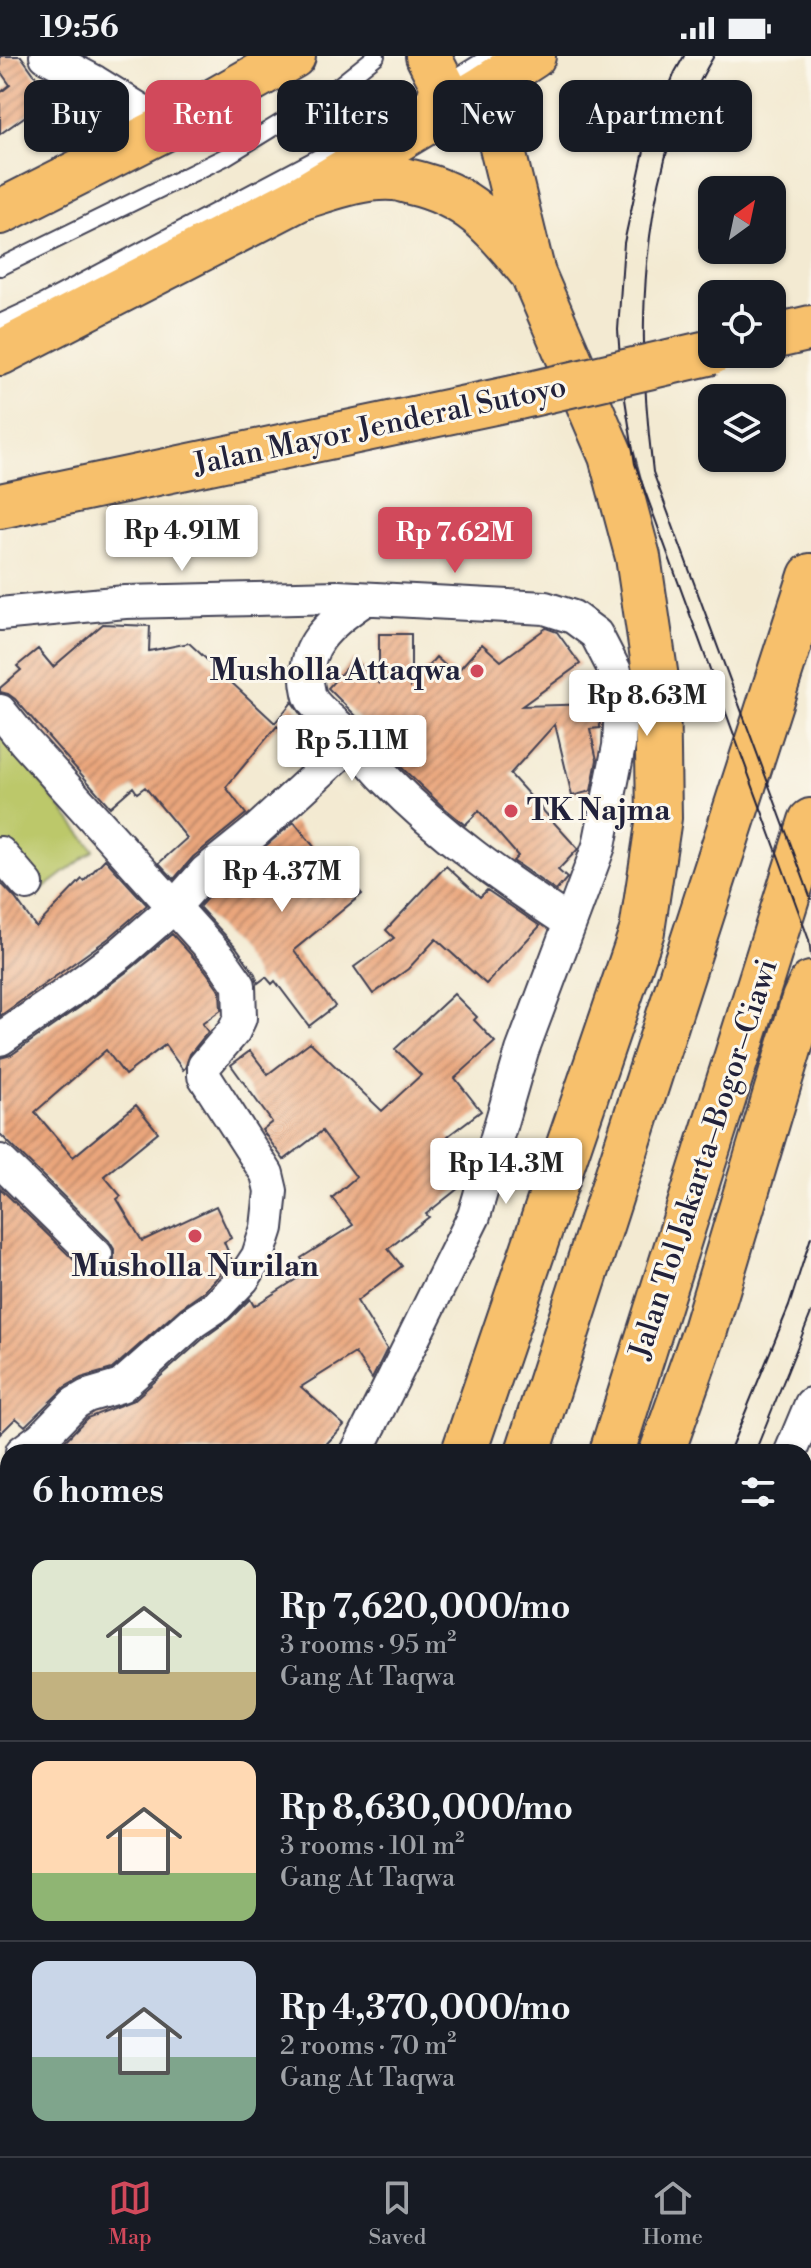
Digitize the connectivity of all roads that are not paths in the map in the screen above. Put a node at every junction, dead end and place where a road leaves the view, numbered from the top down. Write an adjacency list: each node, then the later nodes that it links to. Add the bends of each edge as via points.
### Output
1 (46, 56): 10 (street)
2 (293, 56): 6 (highway)
3 (376, 56): 14 (lane, via 331,92 225,157)
4 (533, 56): 5 (highway)
5 (491, 66): 7 (highway); 15 (highway)
6 (251, 80)
7 (454, 80)
8 (433, 88): 16 (lane, via 363,135)
9 (433, 89): 12 (highway)
10 (145, 113)
11 (145, 139): 13 (highway)
12 (302, 197): 15 (highway, via 352,182 393,178 433,187 470,206); 19 (highway)
13 (0, 212)
14 (0, 267)
15 (533, 274): 39 (highway, via 611,456 638,557 657,685 659,818 642,931)
16 (0, 323)
17 (811, 328): 18 (highway)
18 (786, 334)
19 (0, 353)
20 (698, 355): 21 (highway, Jalan Mayor Jenderal Sutoyo, bridge)
21 (0, 506)
22 (811, 576): 40 (highway)
23 (364, 600): 24 (street, via 125,602); 26 (street, via 318,638 307,679 310,699); 31 (street, via 545,608 573,617 596,634 615,671 621,704 619,746 599,846)
24 (0, 614)
25 (0, 711): 30 (street)
26 (353, 742): 30 (street, via 205,872); 31 (street, via 468,852)
27 (811, 821): 41 (highway, Jalan Tol Jakarta–Bogor–Ciawi)
28 (0, 853): 29 (street)
29 (27, 884)
30 (174, 907): 33 (street, via 121,953); 37 (street, via 239,985 241,1011 234,1031 204,1066 204,1076 267,1174 267,1228 253,1265 217,1306 121,1386 75,1403)
31 (570, 923): 38 (street, via 522,1051 474,1216)
32 (811, 984): 42 (highway)
33 (0, 1039)
34 (0, 1161): 35 (street)
35 (96, 1255)
36 (811, 1404): 43 (street)
37 (30, 1444)
38 (361, 1444)
39 (467, 1444)
40 (531, 1444)
41 (615, 1444)
42 (665, 1444)
43 (794, 1444)

